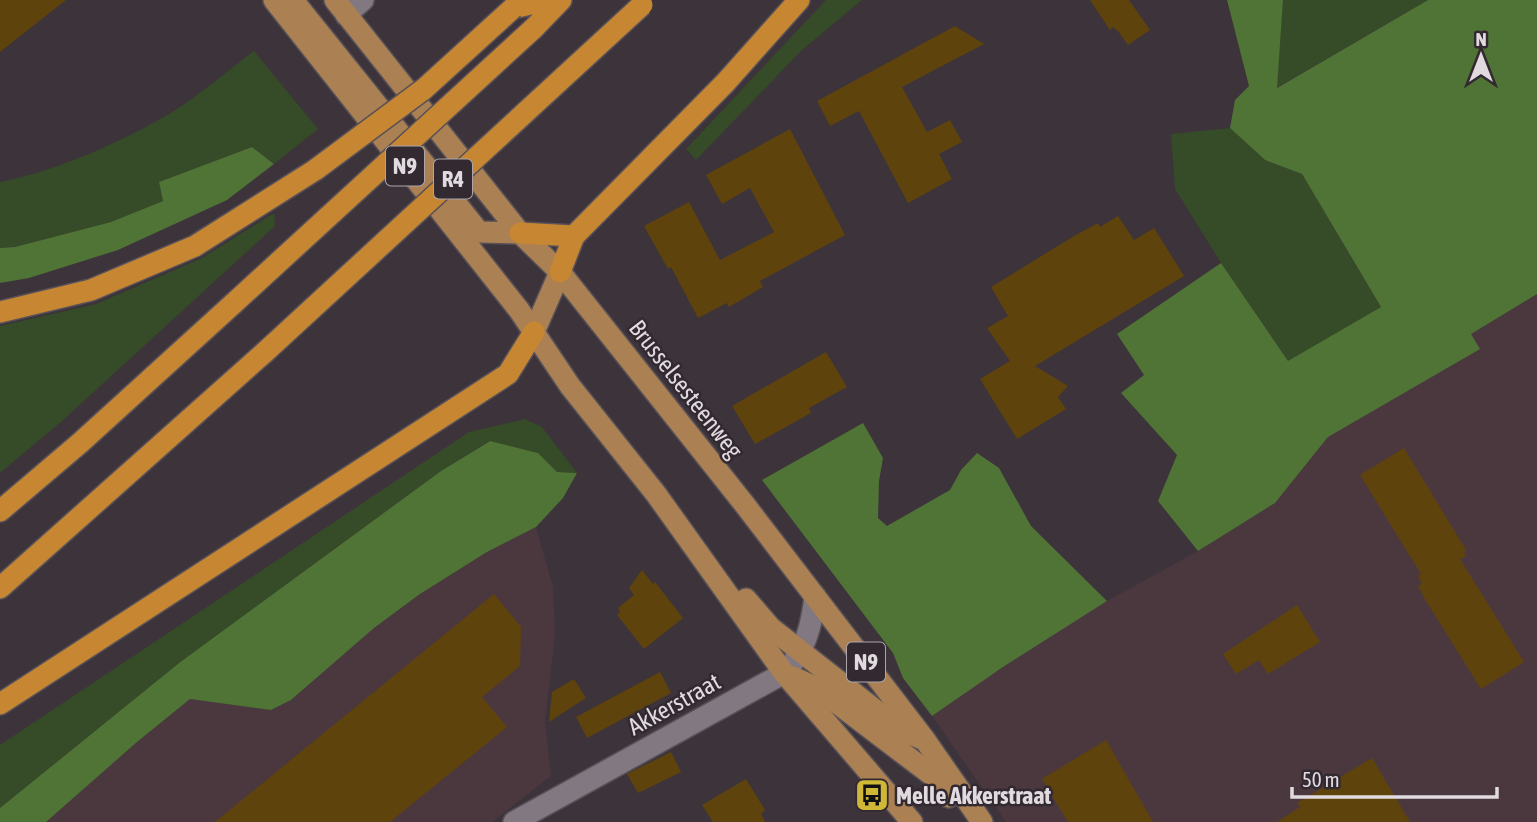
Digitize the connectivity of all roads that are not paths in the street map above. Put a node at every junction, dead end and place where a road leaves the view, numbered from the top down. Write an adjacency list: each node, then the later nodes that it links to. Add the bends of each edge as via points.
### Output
1 (274, 0): 13 (main road, N9)
2 (292, 0): 9 (main road, via 479,232)
3 (363, 0): 8 (street)
4 (548, 0): 12 (highway, bridge, via 513,8 424,89 337,154 195,246 91,290)
5 (561, 0): 15 (highway, R4, bridge, via 234,303)
6 (799, 0): 10 (highway, via 726,82)
7 (644, 2): 16 (highway, R4, bridge, via 265,352)
8 (340, 7): 9 (main road, Brusselsesteenweg / N9)
9 (520, 233): 10 (highway); 11 (main road, Brusselsesteenweg / N9)
10 (574, 236): 11 (highway)
11 (560, 272): 13 (main road); 17 (main road, Brusselsesteenweg / N9)
12 (0, 312)
13 (534, 332): 14 (main road, N9, via 570,386); 20 (highway, via 508,374)
14 (656, 494): 18 (main road, via 771,628); 19 (main road, N9)
15 (0, 511)
16 (0, 588)
17 (815, 596): 18 (street, Akkerstraat); 21 (main road, Brusselsesteenweg / N9)
18 (801, 651): 19 (street, Akkerstraat); 21 (main road, via 888,720)
19 (784, 673): 22 (street, Akkerstraat); 23 (main road, N9); 24 (main road, via 817,688 933,776)
20 (0, 704)
21 (925, 740): 25 (main road, Brusselsesteenweg / N9)
22 (514, 822)
23 (912, 822)
24 (971, 822)
25 (982, 822)

